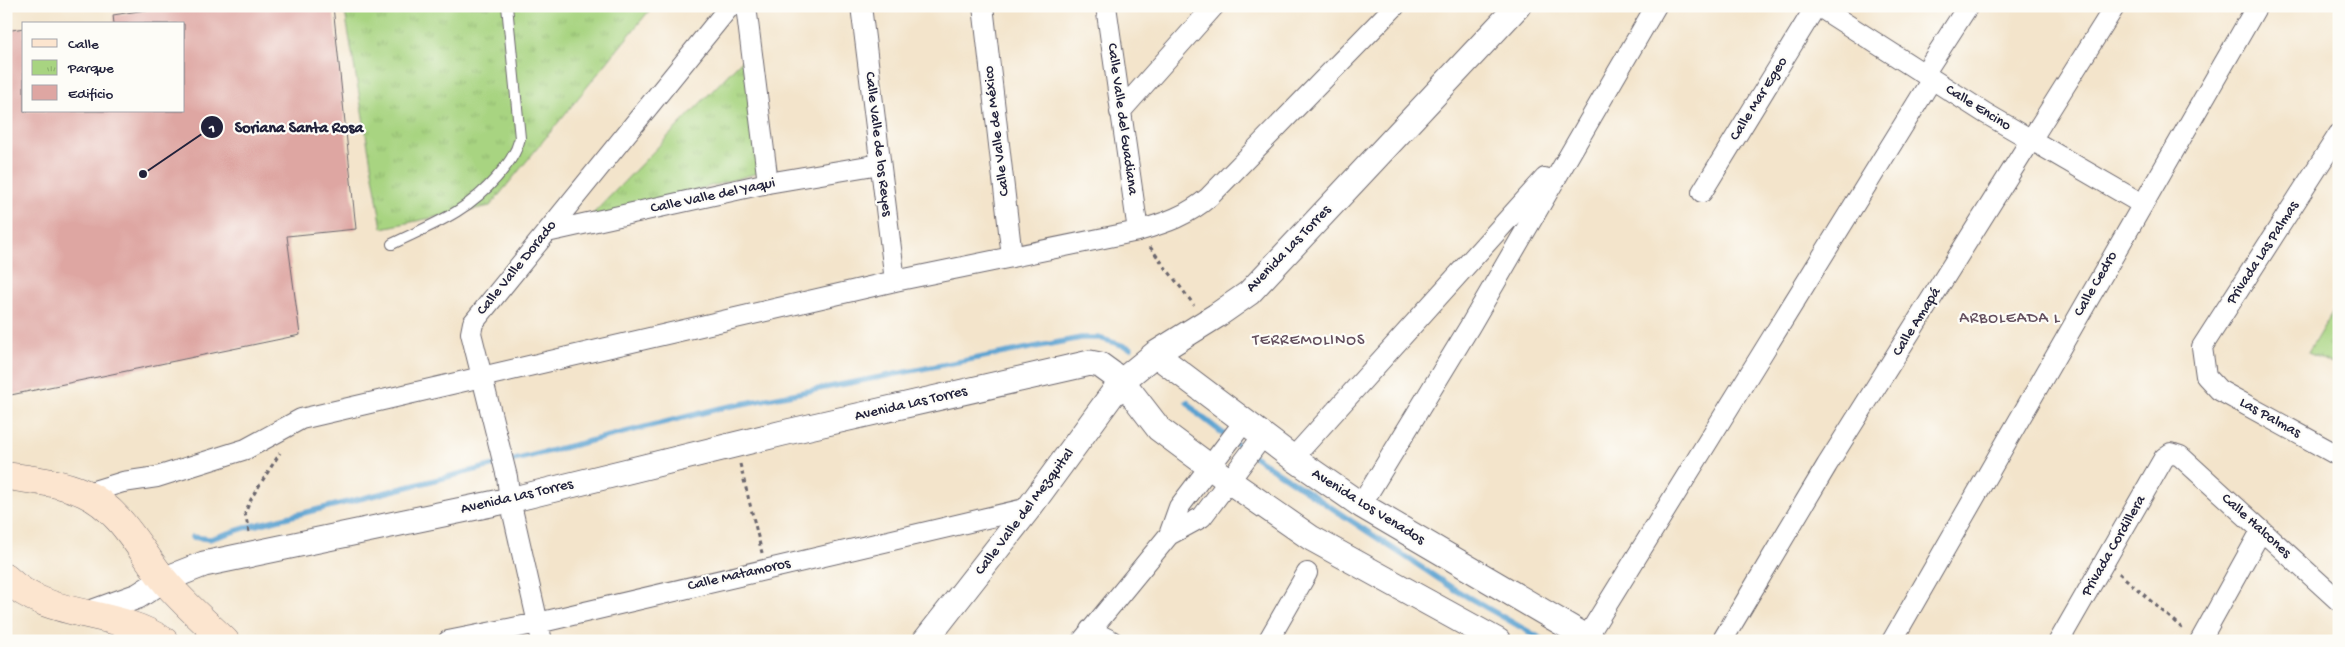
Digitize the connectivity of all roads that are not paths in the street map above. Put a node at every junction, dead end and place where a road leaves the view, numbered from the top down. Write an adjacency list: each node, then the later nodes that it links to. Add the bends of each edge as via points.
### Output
1 (507, 6): 26 (lane, via 520,138 517,151 469,205)
2 (730, 6): 25 (street, Calle Valle Dorado)
3 (746, 6): 21 (street)
4 (861, 6): 20 (street, Calle Valle de los Reyes)
5 (983, 6): 27 (street, Calle Valle de México)
6 (1106, 6): 16 (street, Calle Valle del Guadiana)
7 (1214, 6): 16 (street)
8 (1395, 6): 24 (street, via 1193,211 1176,220)
9 (1518, 6): 29 (street, Avenida Las Torres, via 1249,293)
10 (1656, 6): 19 (street)
11 (1817, 6): 15 (street, Calle Encino); 22 (street, Calle Mar Egeo)
12 (1968, 6): 15 (street)
13 (2115, 6): 18 (street, Calle Amapá)
14 (2258, 6): 23 (street, Calle Cedro)
15 (1928, 77): 18 (street, Calle Encino); 54 (street)
16 (1120, 112): 24 (street, Calle Valle del Guadiana)
17 (2339, 134): 30 (street, Privada Las Palmas, via 2202,347)
18 (2032, 141): 23 (street, Calle Encino); 62 (street, Calle Amapá, via 1827,465)
19 (1575, 145): 36 (street); 42 (street)
20 (880, 164): 21 (street, Calle Valle del Yaqui); 28 (street, Calle Valle de los Reyes)
21 (768, 183): 25 (street, Calle Valle del Yaqui)
22 (1702, 192)
23 (2142, 204): 63 (street, Calle Cedro)
24 (1138, 231): 27 (street)
25 (547, 232): 31 (street, Calle Valle Dorado, via 473,323 471,333)
26 (392, 244)
27 (1012, 256): 28 (street)
28 (895, 281): 31 (street)
29 (1155, 354): 32 (street, Avenida Las Torres); 33 (street, Avenida Los Venados)
30 (2206, 376): 35 (street, Las Palmas, via 2218,390)
31 (483, 378): 40 (street, Calle Valle Dorado); 41 (street, via 301,419 246,449 157,477 123,482)
32 (1122, 381): 37 (street, via 1159,429); 40 (street, Avenida Las Torres, via 1100,364 1090,363 736,445); 43 (street, Calle Valle del Mezquital)
33 (1249, 435): 36 (street, Avenida Los Venados); 37 (street); 38 (street)
34 (2172, 454): 44 (street, Calle Halcones, via 2180,456); 64 (street, Privada Cordillera, via 2164,458)
35 (2339, 456)
36 (1293, 458): 42 (street, Avenida Los Venados)
37 (1215, 459): 38 (street); 45 (street, via 1179,506)
38 (1234, 474): 45 (street, via 1202,517); 61 (street, via 1341,555)
39 (6, 476): 41 (main road, via 51,482)
40 (508, 489): 48 (street, Avenida Las Torres, via 204,564); 51 (street, Calle Valle Dorado)
41 (84, 494): 48 (main road, via 116,517)
42 (1361, 505): 54 (street, Avenida Los Venados)
43 (1029, 508): 51 (street, Calle Matamoros, via 765,568); 58 (street, Calle Valle del Mezquital)
44 (2261, 531): 49 (street, Calle Halcones); 53 (street)
45 (1169, 535): 52 (street)
46 (1307, 573): 60 (street)
47 (7, 580): 50 (main road, via 35,599 55,607)
48 (163, 580): 50 (street, Avenida Las Torres, via 138,596); 56 (main road)
49 (2339, 601)
50 (92, 613): 55 (main road, via 130,623)
51 (540, 632): 57 (street, Calle Matamoros)
52 (1086, 635): 59 (street)
53 (2194, 638)
54 (1590, 639)
55 (164, 641)
56 (225, 641)
57 (448, 641)
58 (925, 641)
59 (1112, 641)
60 (1268, 641)
61 (1498, 641)
62 (1722, 641)
63 (1892, 641)
64 (2059, 641)

